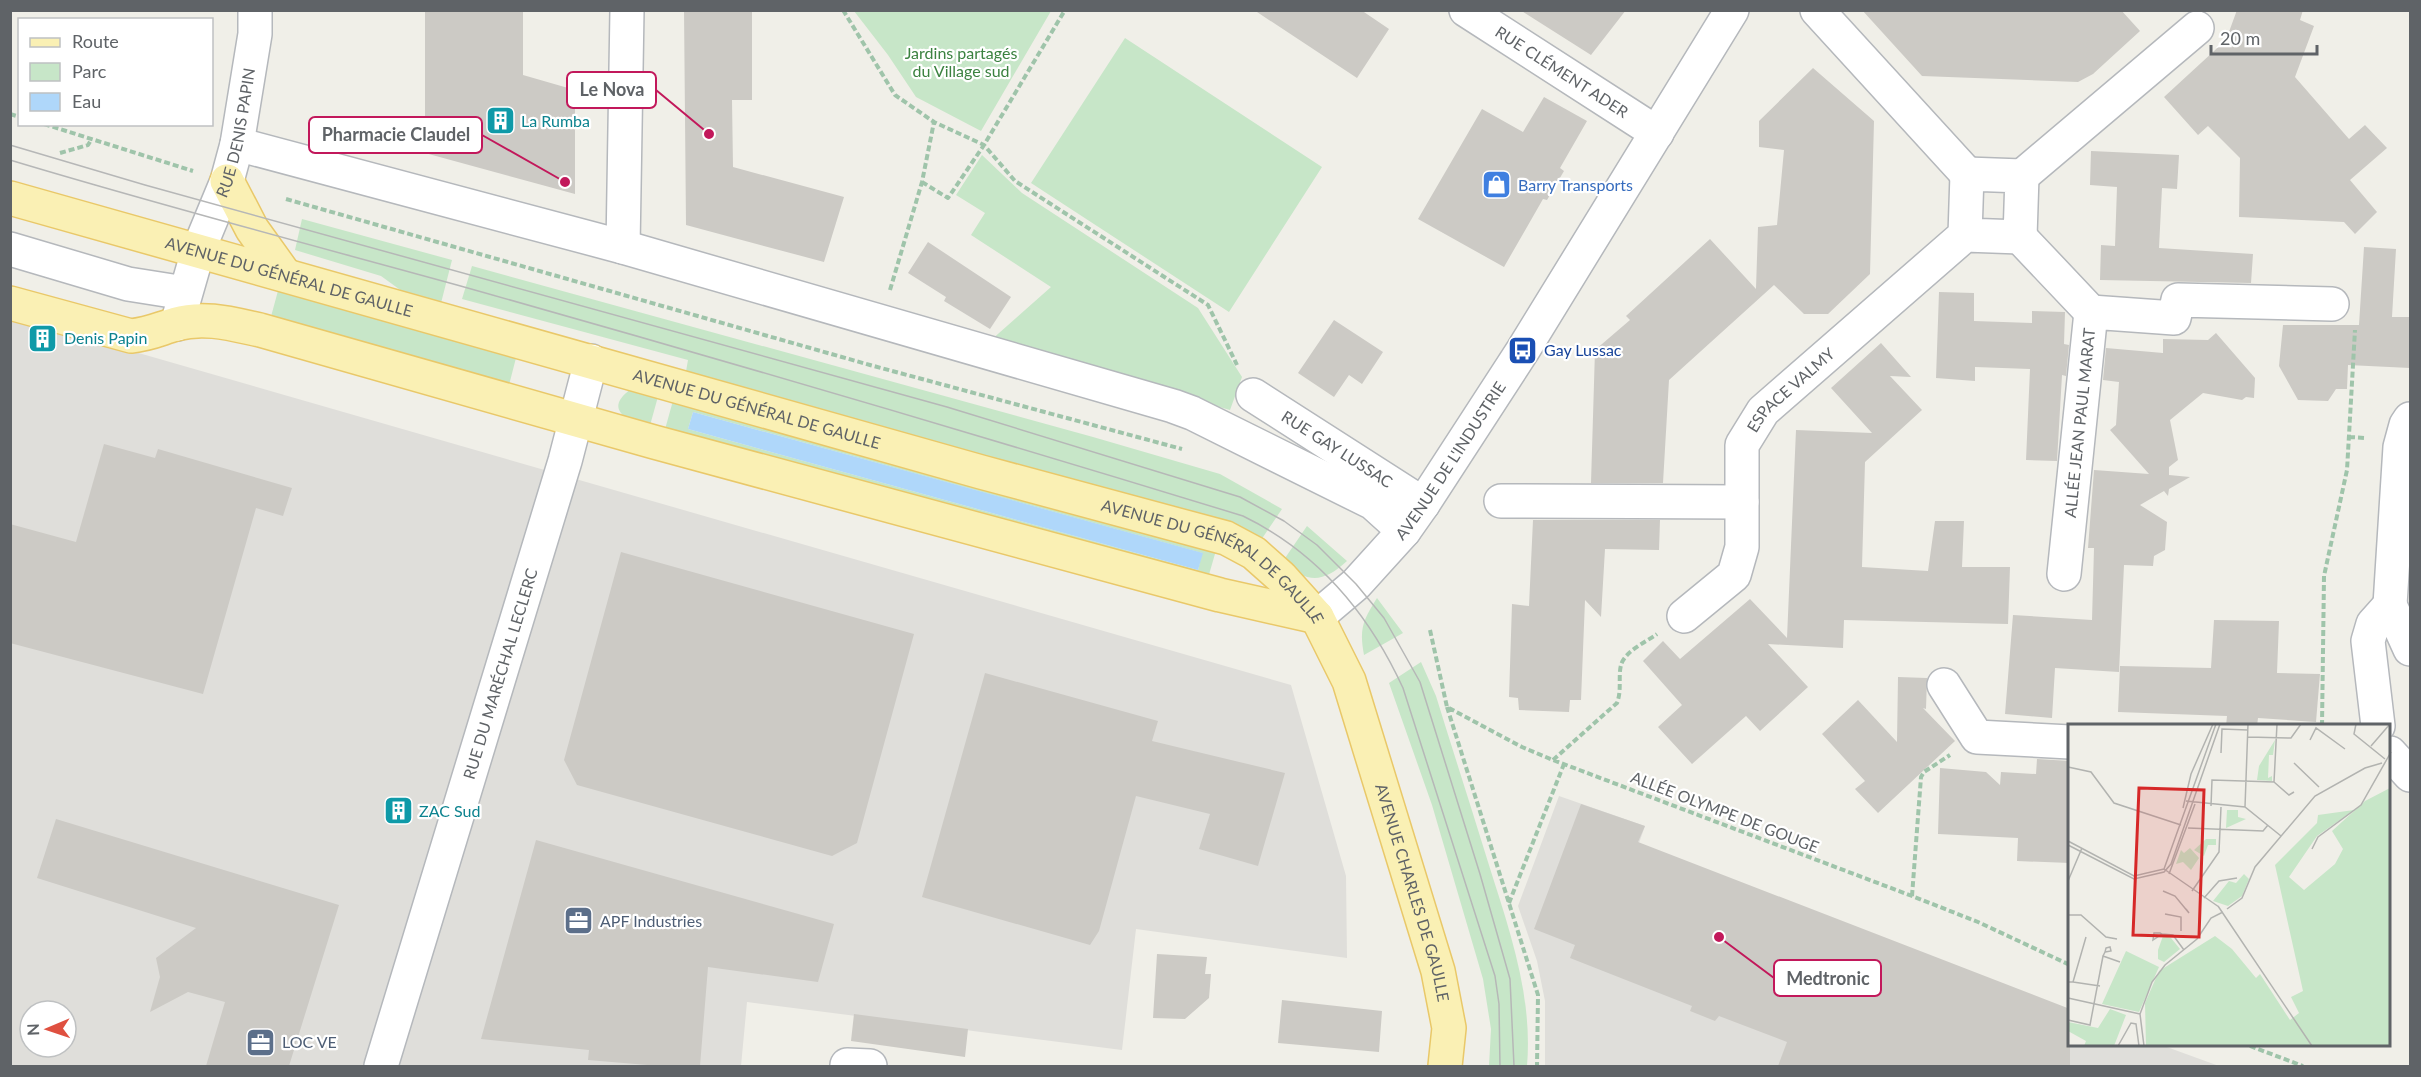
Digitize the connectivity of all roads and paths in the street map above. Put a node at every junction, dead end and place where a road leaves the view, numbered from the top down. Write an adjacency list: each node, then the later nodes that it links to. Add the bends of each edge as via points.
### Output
1 (255, 10): 13 (street, RUE DENIS PAPIN, via 255,34)
2 (627, 10): 24 (street)
3 (843, 10): 9 (path, via 895,94)
4 (1065, 10): 14 (path)
5 (1466, 10): 11 (street, RUE CLÉMENT ADER)
6 (1732, 10): 11 (street, AVENUE DE L'INDUSTRIE)
7 (1835, 17): 16 (street)
8 (2197, 28): 17 (street)
9 (934, 122): 14 (path); 19 (path)
10 (50, 126): 12 (path)
11 (1657, 133): 41 (street, AVENUE DE L'INDUSTRIE)
12 (91, 140): 15 (path, via 88,145); 18 (path)
13 (237, 144): 18 (street, RUE DENIS PAPIN); 24 (street)
14 (984, 145): 19 (path, via 948,198); 35 (path, via 1015,181 1208,306)
15 (60, 153)
16 (1967, 174): 17 (street); 22 (street)
17 (2022, 176): 23 (street)
18 (213, 177): 26 (street, RUE DENIS PAPIN); 27 (main road)
19 (922, 182): 32 (path)
20 (10, 198): 26 (main road, AVENUE DU GÉNÉRAL DE GAULLE)
21 (286, 199): 34 (path)
22 (1965, 235): 23 (street); 40 (street, ESPACE VALMY, via 1762,411 1742,445)
23 (2020, 237): 31 (street)
24 (623, 247): 32 (street)
25 (10, 249): 30 (street, via 128,284)
26 (198, 251): 27 (main road, AVENUE DU GÉNÉRAL DE GAULLE); 30 (street, RUE DENIS PAPIN)
27 (285, 275): 33 (main road, AVENUE DU GÉNÉRAL DE GAULLE)
28 (10, 303): 30 (main road, AVENUE DU GÉNÉRAL DE GAULLE, via 131,336 152,334)
29 (2332, 304): 31 (street, ALLÉE JEAN PAUL MARAT, via 2178,300 2174,318); 51 (path, via 2356,306 2347,470 2324,576)
30 (181, 309): 36 (main road, AVENUE DU GÉNÉRAL DE GAULLE)
31 (2091, 312): 43 (street, ALLÉE JEAN PAUL MARAT)
32 (882, 322): 34 (path); 42 (street, via 1192,413 1373,503)
33 (591, 361): 36 (street, RUE DU MARÉCHAL LECLERC); 46 (main road, AVENUE DU GÉNÉRAL DE GAULLE, via 1226,538 1254,553)
34 (870, 365): 38 (path)
35 (1253, 395): 41 (street, RUE GAY LUSSAC)
36 (575, 418): 46 (main road, AVENUE DU GÉNÉRAL DE GAULLE, via 1220,595); 63 (street, RUE DU MARÉCHAL LECLERC)
37 (2410, 419): 44 (street, via 2400,447)
38 (1193, 452)
39 (1501, 501): 40 (street)
40 (1742, 502): 45 (street, ESPACE VALMY, via 1742,547 1734,575)
41 (1423, 504): 42 (street, AVENUE DE L'INDUSTRIE)
42 (1404, 531): 46 (street, AVENUE DE L'INDUSTRIE, via 1356,584)
43 (2064, 574)
44 (2390, 605): 48 (street); 52 (street, via 2373,624 2368,641)
45 (1684, 616): 56 (path, via 1627,655 1621,664 1617,703)
46 (1317, 617): 64 (main road, AVENUE CHARLES DE GAULLE, via 1349,681 1438,970 1449,1028)
47 (1430, 630): 50 (path)
48 (2410, 649)
49 (1944, 685): 53 (street)
50 (1447, 707): 56 (path, ALLÉE OLYMPE DE GOUGE); 60 (path)
51 (2322, 724)
52 (2378, 724)
53 (1977, 737): 54 (street); 59 (path, via 1921,777)
54 (2068, 742)
55 (2391, 754): 58 (street)
56 (1553, 760): 57 (path, ALLÉE OLYMPE DE GOUGE)
57 (1564, 764): 59 (path, ALLÉE OLYMPE DE GOUGE); 60 (path)
58 (2410, 775)
59 (1912, 896): 61 (path, ALLÉE OLYMPE DE GOUGE)
60 (1509, 905): 65 (path, via 1538,995)
61 (2068, 964)
62 (2253, 1047): 66 (path)
63 (381, 1066)
64 (1445, 1066)
65 (1537, 1066)
66 (2303, 1066)

